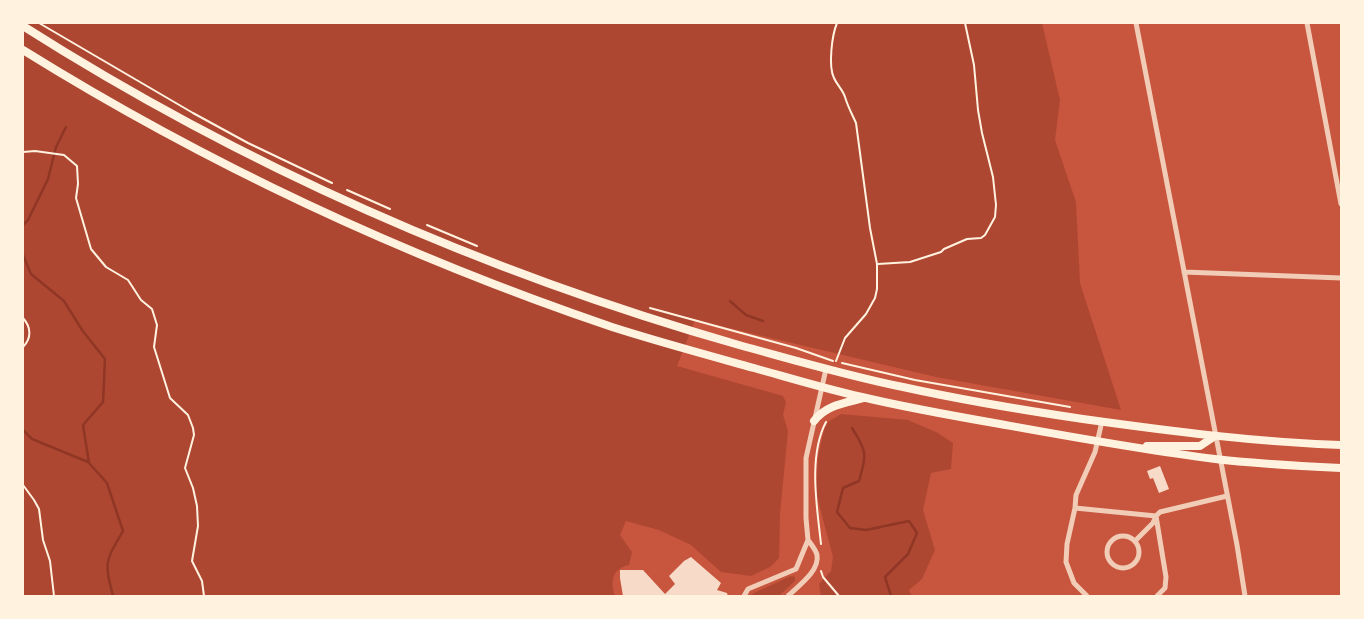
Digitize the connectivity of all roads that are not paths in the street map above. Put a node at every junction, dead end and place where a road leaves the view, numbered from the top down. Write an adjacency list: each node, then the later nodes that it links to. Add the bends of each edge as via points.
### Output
1 (1136, 23): 6 (street)
2 (1307, 23): 5 (street)
3 (23, 26): 8 (main road, via 219,139 388,220 493,264 656,321)
4 (23, 50): 9 (main road, via 223,163 382,238 604,324)
5 (1341, 204)
6 (1184, 272): 7 (street); 13 (street)
7 (1341, 278)
8 (826, 369): 9 (street); 12 (main road, via 1006,407)
9 (822, 387): 10 (main road); 11 (street)
10 (865, 398): 11 (main road, via 830,407); 14 (main road)
11 (814, 421): 22 (street, via 806,458)
12 (1102, 421): 13 (main road); 14 (street)
13 (1215, 436): 15 (main road); 16 (main road, via 1200,446); 17 (street)
14 (1097, 442): 16 (main road); 20 (street)
15 (1341, 445)
16 (1129, 447): 17 (main road)
17 (1219, 459): 18 (main road); 19 (street)
18 (1341, 468)
19 (1227, 496): 21 (street); 30 (street)
20 (1075, 508): 21 (street); 28 (street, via 1066,562 1074,583)
21 (1156, 516): 23 (street); 29 (street, via 1166,577 1165,588)
22 (808, 540): 24 (street); 25 (street, via 817,553 817,565)
23 (1135, 541): 23 (street, via 1122,536 1112,539 1107,548 1111,563 1126,567 1135,562 1139,551)
24 (796, 569): 25 (street); 26 (street, via 748,589)
25 (806, 579): 27 (street)
26 (744, 596)
27 (788, 596)
28 (1087, 596)
29 (1157, 596)
30 (1245, 596)

